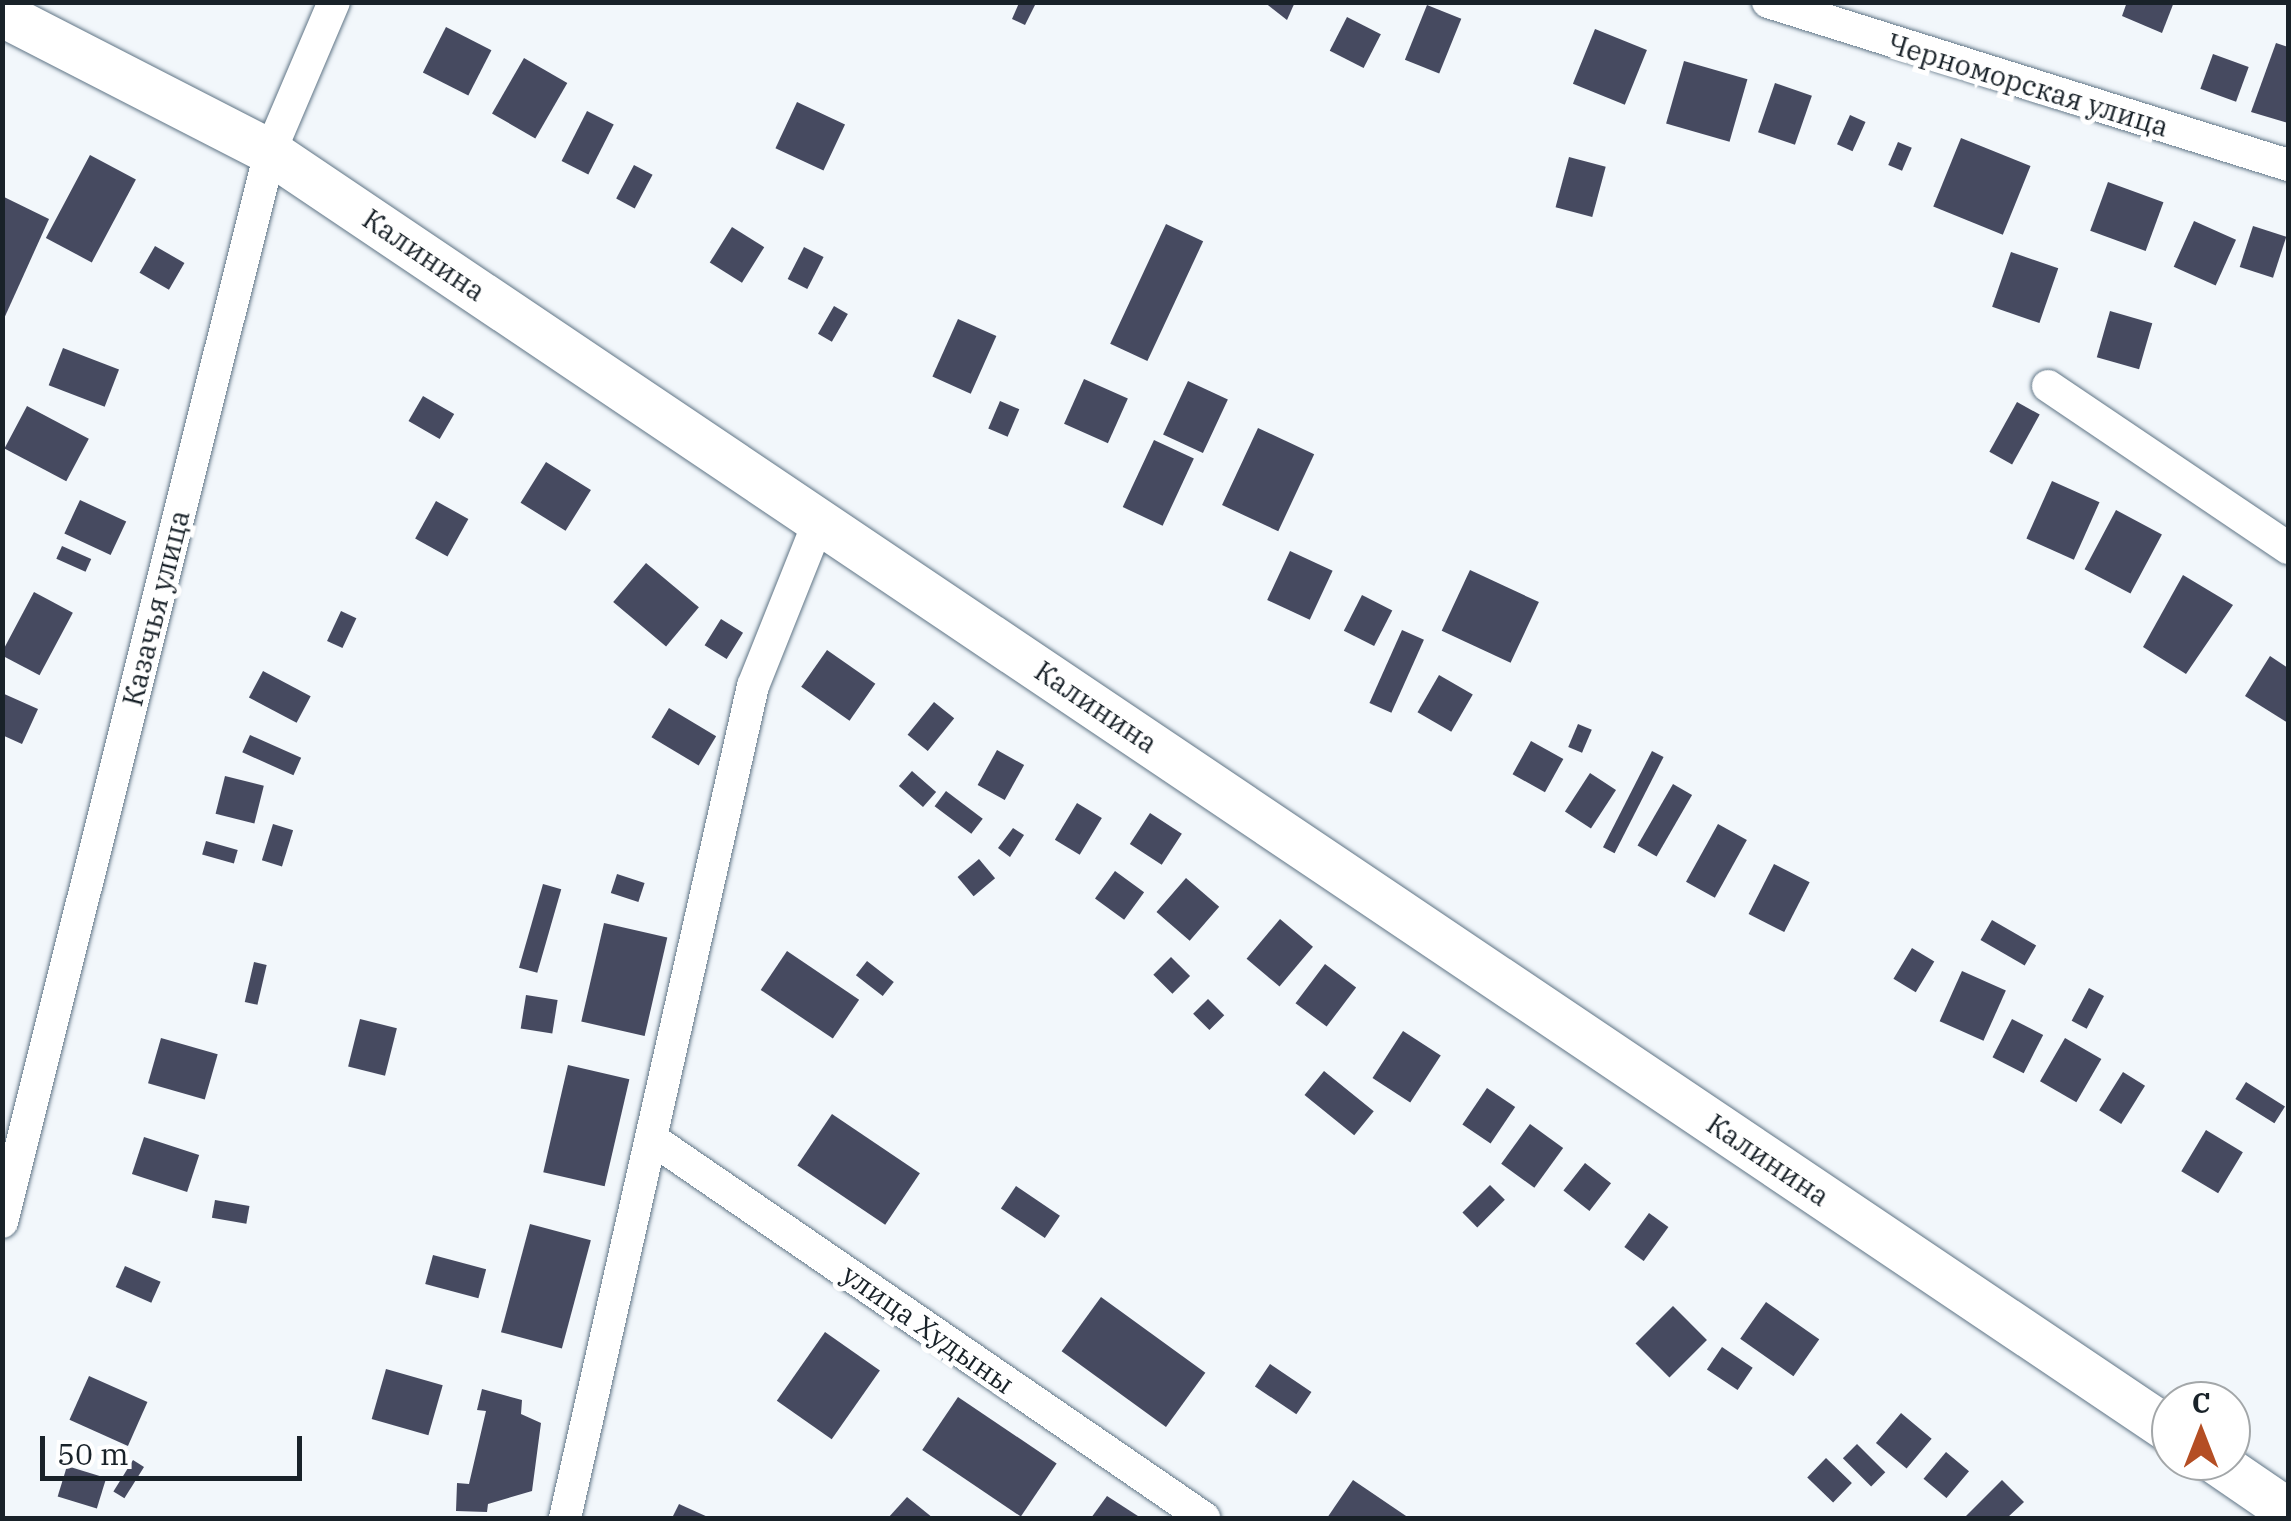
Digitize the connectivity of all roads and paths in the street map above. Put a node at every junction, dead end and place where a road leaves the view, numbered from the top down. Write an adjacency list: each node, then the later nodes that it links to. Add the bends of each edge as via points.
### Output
1 (334, 2): 4 (street, Казачья улица)
2 (1768, 2): 5 (street, Черноморская улица)
3 (2, 14): 4 (street, Калинина)
4 (270, 152): 7 (street, Калинина); 10 (street, Казачья улица)
5 (2288, 165)
6 (2048, 386): 8 (street)
7 (819, 521): 9 (street, via 754,686); 11 (street, Калинина)
8 (2288, 548)
9 (652, 1139): 14 (street); 15 (street, улица Худыны)
10 (2, 1222)
11 (2151, 1419)
12 (2245, 1481): 13 (street)
13 (2288, 1510)
14 (564, 1518)
15 (1204, 1518)

